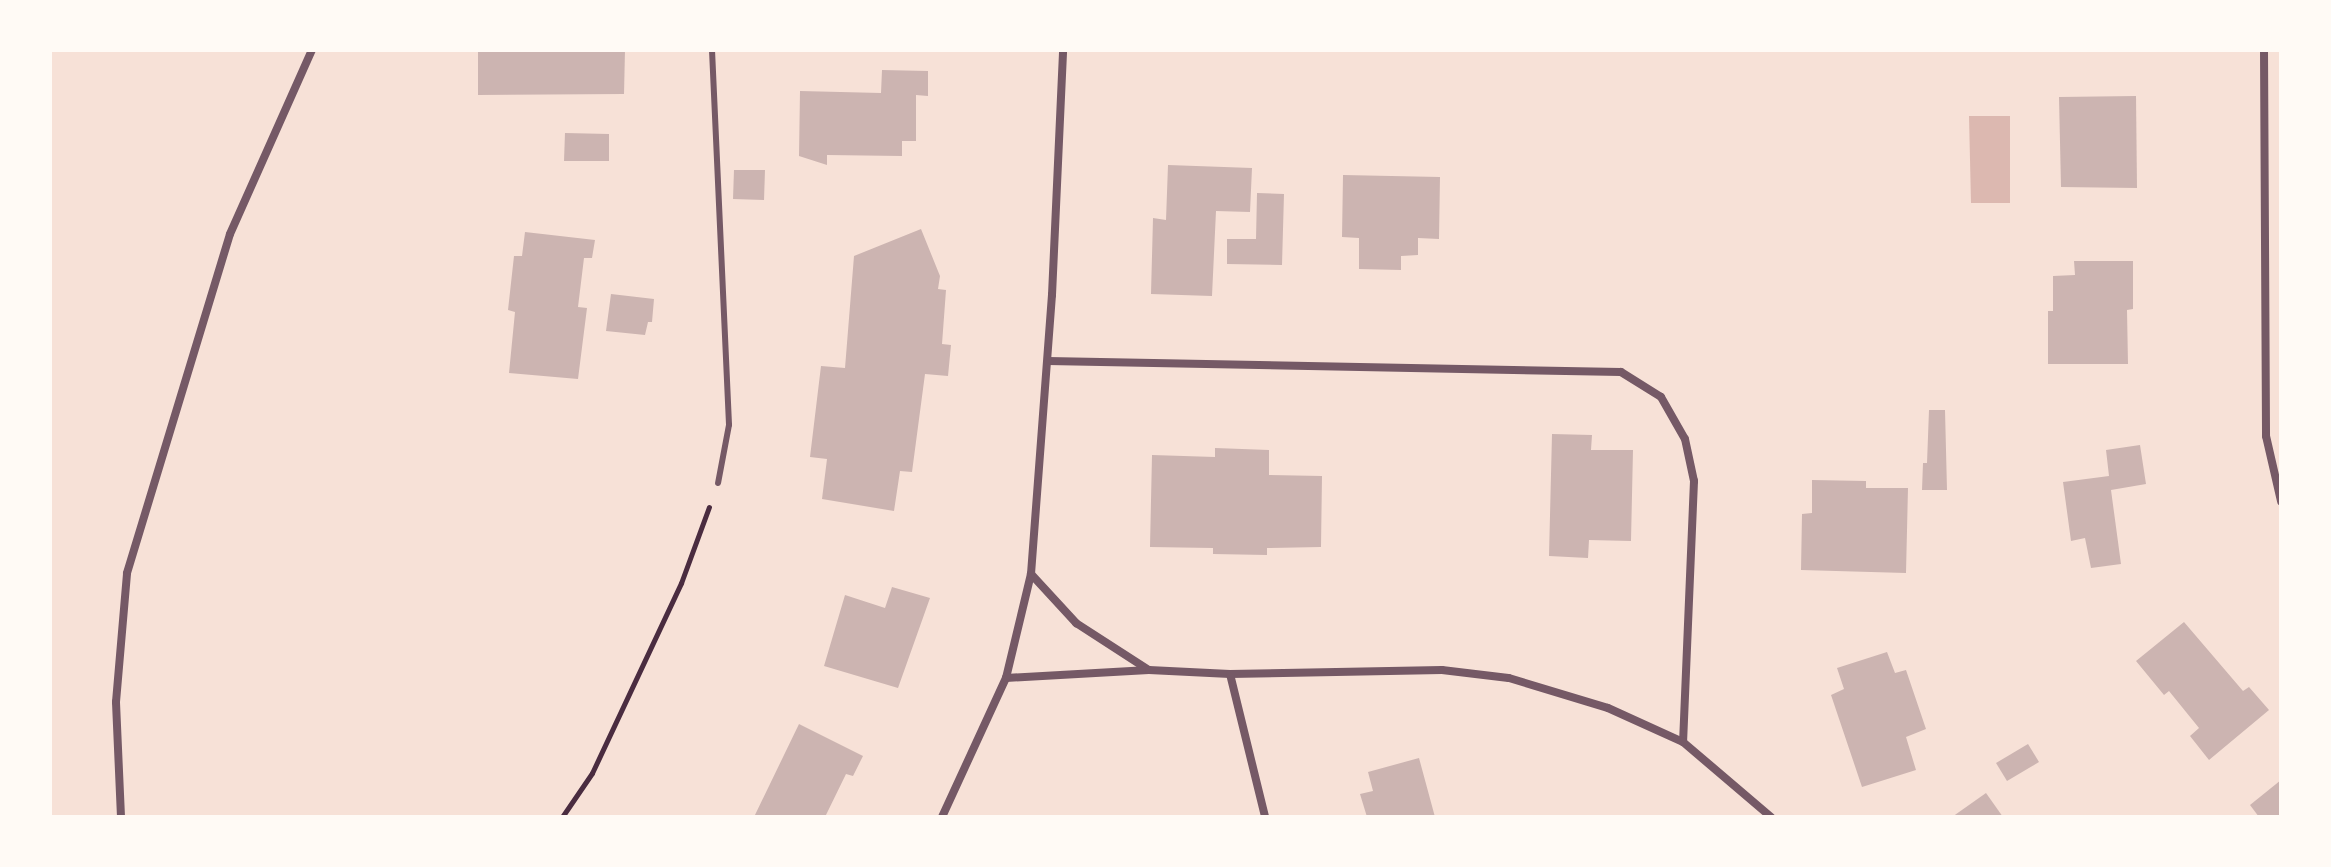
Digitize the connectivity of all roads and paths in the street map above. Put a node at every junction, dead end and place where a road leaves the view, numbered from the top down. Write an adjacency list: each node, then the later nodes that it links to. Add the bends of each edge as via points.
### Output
1 (312, 50): 13 (street, via 230,234 127,573 116,702)
2 (712, 50): 6 (lane, via 729,425)
3 (1063, 50): 5 (street)
4 (2264, 50): 7 (street, via 2266,436)
5 (1048, 361): 8 (street); 12 (street, via 1621,372 1661,397 1685,439 1694,481)
6 (718, 483): 14 (path, via 681,583 605,746)
7 (2281, 501)
8 (1031, 574): 9 (street, via 1076,623); 11 (street)
9 (1149, 670): 10 (street); 11 (street)
10 (1230, 674): 12 (street, via 1442,670 1509,678 1608,708); 16 (street)
11 (1006, 678): 15 (street)
12 (1683, 742): 17 (street)
13 (121, 817)
14 (562, 817)
15 (942, 817)
16 (1265, 817)
17 (1771, 817)

